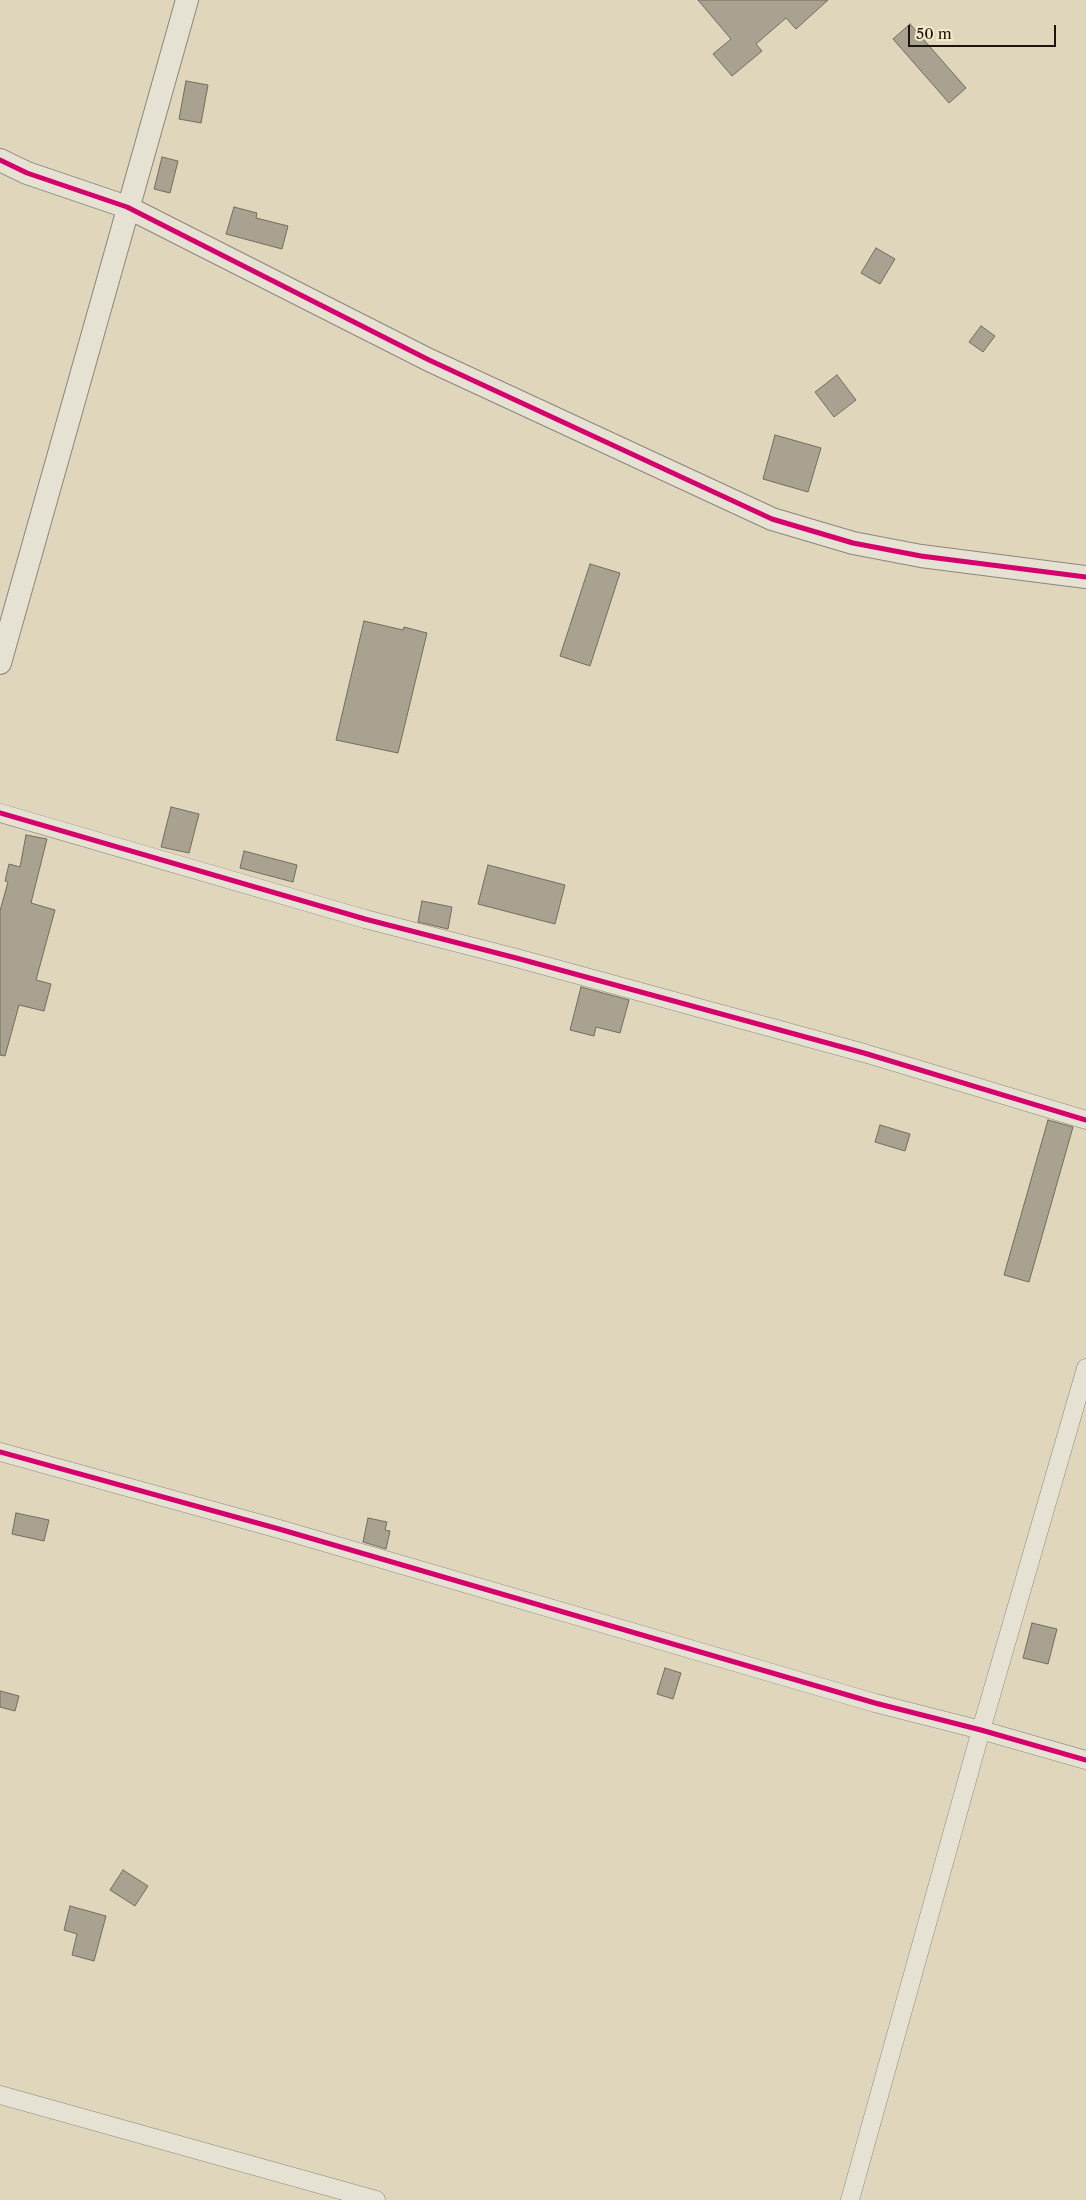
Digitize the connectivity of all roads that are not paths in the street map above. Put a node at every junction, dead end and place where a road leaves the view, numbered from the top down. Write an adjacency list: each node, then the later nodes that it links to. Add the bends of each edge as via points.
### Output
1 (187, 0): 3 (street)
2 (0, 160): 3 (street, via 27,173)
3 (127, 207): 4 (street, via 428,360 772,518 853,543 921,556); 5 (street)
4 (1086, 578)
5 (0, 663)
6 (0, 813): 7 (street, via 365,919 864,1053)
7 (1086, 1120)
8 (1086, 1368): 10 (street)
9 (0, 1452): 10 (street, via 279,1529 876,1703)
10 (981, 1730): 11 (street); 14 (street)
11 (1086, 1760)
12 (0, 2095): 13 (street)
13 (376, 2200)
14 (850, 2200)

